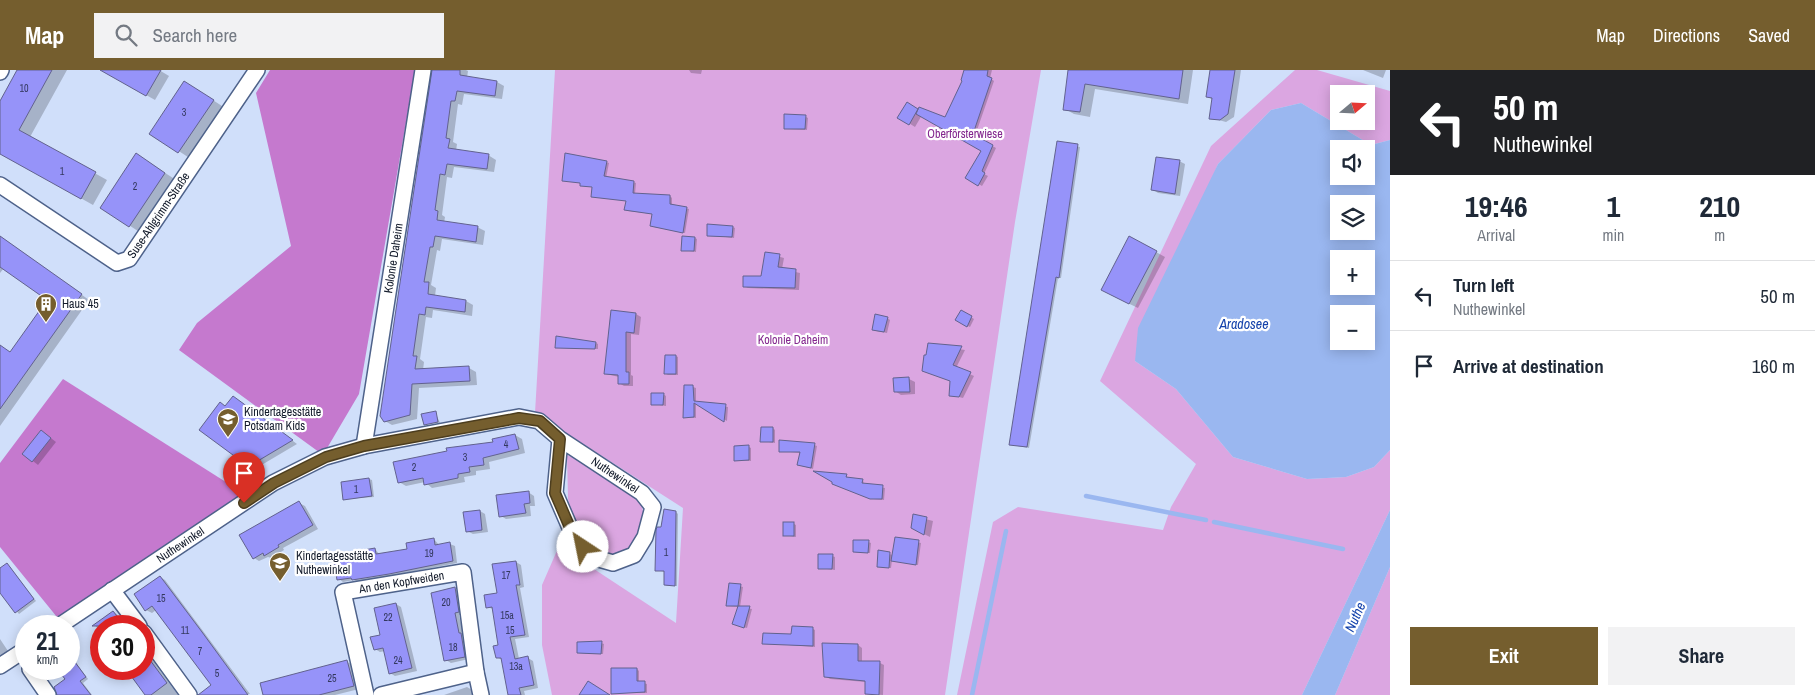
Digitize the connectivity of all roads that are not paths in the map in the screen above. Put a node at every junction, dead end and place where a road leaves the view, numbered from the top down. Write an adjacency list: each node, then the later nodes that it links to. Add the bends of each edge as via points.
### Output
1 (257, 70): 3 (street, Suse-Ahlgrimm-Straße, via 129,259 117,263)
2 (423, 70): 5 (street, Kolonie Daheim)
3 (0, 185)
4 (560, 439): 4 (street, Nuthewinkel, via 555,493 574,537 592,557 613,563 634,555 645,536 653,508 642,493); 5 (street, Nuthewinkel, via 540,421 519,418)
5 (364, 446): 6 (street, Nuthewinkel, via 326,457 274,483)
6 (112, 590): 7 (street, Nuthewinkel); 8 (street)
7 (75, 615)
8 (131, 615)
9 (155, 648): 15 (street)
10 (15, 659): 11 (street)
11 (0, 666)
12 (476, 672): 16 (street, An den Kopfweiden, via 463,572 343,592); 17 (street); 18 (street, An den Kopfweiden)
13 (38, 680): 14 (street)
14 (48, 695)
15 (189, 695)
16 (366, 695)
17 (381, 695)
18 (482, 695)

